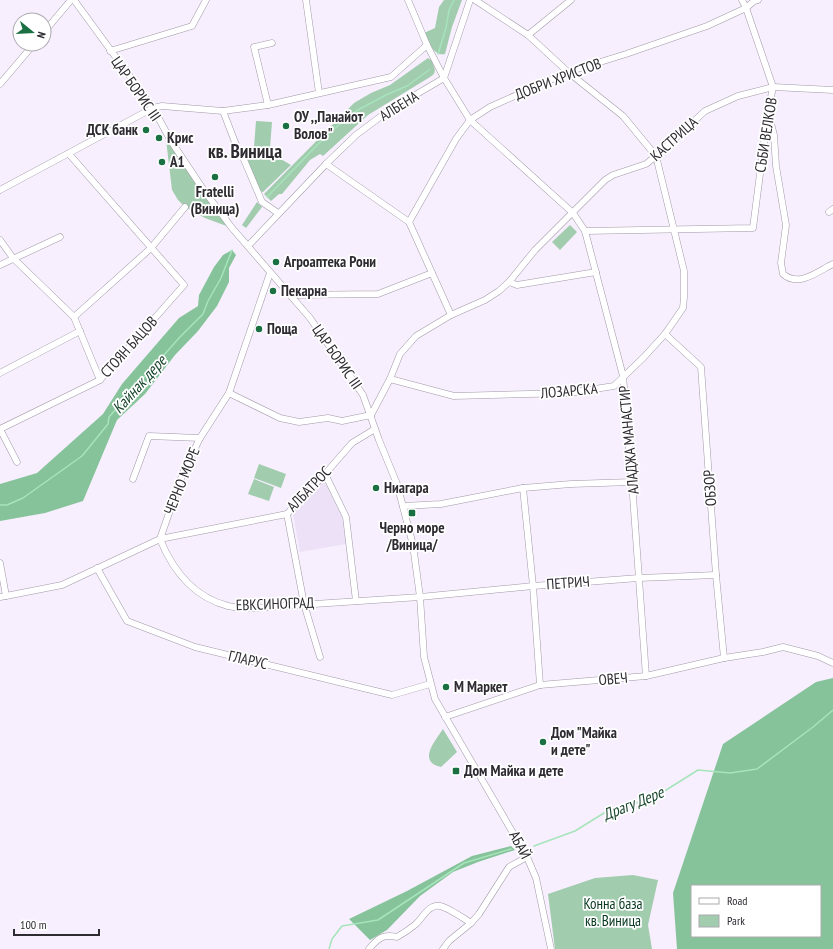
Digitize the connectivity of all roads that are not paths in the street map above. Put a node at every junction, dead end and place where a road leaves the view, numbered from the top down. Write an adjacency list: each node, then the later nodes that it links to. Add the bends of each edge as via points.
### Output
1 (72, 0): 11 (street); 15 (street, ЦАР БОРИС III)
2 (206, 0): 15 (street, via 192,26)
3 (306, 0): 22 (street)
4 (408, 0): 14 (street, АЛАДЖА МАНАСТИР)
5 (470, 0): 18 (street)
6 (475, 0): 12 (street)
7 (571, 0): 12 (street)
8 (742, 0): 10 (street, СЪБИ ВЕЛКОВ)
9 (758, 0): 10 (street, ДОБРИ ХРИСТОВ)
10 (746, 8): 17 (street, ДОБРИ ХРИСТОВ, via 707,26); 20 (street, СЪБИ ВЕЛКОВ)
11 (52, 23)
12 (528, 35): 17 (street)
13 (272, 43): 23 (street, via 254,46)
14 (427, 45): 18 (street, АЛАДЖА МАНАСТИР); 22 (street, via 391,77)
15 (110, 51): 24 (street, ЦАР БОРИС III)
16 (27, 52): 19 (street)
17 (568, 72): 27 (street, ДОБРИ ХРИСТОВ, via 490,107); 29 (street, via 623,116)
18 (444, 78): 27 (street, АЛАДЖА МАНАСТИР); 30 (street, АЛБЕНА, via 388,111 356,135)
19 (0, 84)
20 (773, 87): 21 (street, КАСТРИЦА); 26 (street, СЪБИ ВЕЛКОВ); 29 (street, КАСТРИЦА, via 738,96 705,111)
21 (833, 90)
22 (319, 93): 23 (street)
23 (268, 105): 25 (street)
24 (153, 108): 25 (street, via 162,106); 28 (street); 40 (street, ЦАР БОРИС III, via 171,141 203,189)
25 (223, 111): 33 (street, via 262,202)
26 (768, 112): 36 (street, СЪБИ ВЕЛКОВ, via 753,228); 43 (street, via 774,135 776,166 786,225 781,263 783,274 792,279 806,279)
27 (470, 120): 34 (street, АЛАДЖА МАНАСТИР); 35 (street, ДОБРИ ХРИСТОВ, via 456,139)
28 (69, 154): 31 (street); 41 (street)
29 (656, 156): 34 (street, КАСТРИЦА, via 646,164 613,175); 36 (street, ЛОЗАРСКА)
30 (326, 164): 33 (street, АЛБЕНА); 35 (street)
31 (0, 190)
32 (185, 207): 41 (street)
33 (278, 213): 40 (street, АЛБЕНА)
34 (573, 213): 37 (street, АЛАДЖА МАНАСТИР); 48 (street, КАСТРИЦА, via 535,250)
35 (409, 222): 47 (street)
36 (674, 230): 37 (street); 53 (street, ЛОЗАРСКА, via 684,271 684,297 682,308)
37 (585, 231): 45 (street, АЛАДЖА МАНАСТИР)
38 (60, 237): 42 (street)
39 (0, 240): 42 (street)
40 (248, 246): 46 (street, ЦАР БОРИС III)
41 (151, 248): 51 (street); 57 (street, СТОЯН БАЦОВ, via 184,285)
42 (13, 258): 44 (street); 51 (street)
43 (833, 264)
44 (0, 265)
45 (596, 272): 48 (street, via 517,285); 55 (street, АЛАДЖА МАНАСТИР)
46 (270, 273): 49 (street, ЦАР БОРИС III); 58 (street, ЧЕРНО МОРЕ)
47 (432, 273): 49 (street, via 378,294); 50 (street)
48 (509, 282): 50 (street, КАСТРИЦА, via 485,300)
49 (290, 295): 59 (street, ЦАР БОРИС III, via 310,318 363,395)
50 (451, 315): 56 (street, КАСТРИЦА, via 416,336 400,354)
51 (74, 316): 52 (street)
52 (80, 331): 54 (street); 57 (street)
53 (665, 334): 55 (street, ЛОЗАРСКА); 73 (street, ОБЗОР, via 701,367)
54 (0, 373)
55 (623, 376): 56 (street, ЛОЗАРСКА, via 614,386 569,393 454,396); 66 (street, АЛАДЖА МАНАСТИР)
56 (390, 379): 59 (street, КАСТРИЦА)
57 (100, 380): 60 (street, СТОЯН БАЦОВ)
58 (229, 393): 59 (street, via 280,418 299,422 328,418 342,421); 62 (street, ЧЕРНО МОРЕ)
59 (371, 415): 61 (street, ЦАР БОРИС III)
60 (0, 429): 63 (street)
61 (375, 429): 64 (street, АЛБАТРОС, via 352,443); 68 (street, ЦАР БОРИС III)
62 (200, 438): 65 (street, via 149,436); 70 (street, ЧЕРНО МОРЕ, via 183,473)
63 (17, 462)
64 (325, 474): 69 (street, АЛБАТРОС); 78 (street, via 346,517)
65 (133, 479)
66 (632, 482): 67 (street); 74 (street, АЛАДЖА МАНАСТИР)
67 (523, 488): 68 (street, via 441,504); 75 (street)
68 (403, 506): 77 (street, ЦАР БОРИС III, via 413,545)
69 (287, 514): 70 (street, АЛБАТРОС); 79 (street)
70 (160, 539): 72 (street); 79 (street, ЕВКСИНОГРАД, via 168,558 181,577 216,602 253,608)
71 (0, 563): 76 (street)
72 (97, 568): 76 (street, via 62,585); 84 (street, ГЛАРУС, via 127,621 195,648 392,695)
73 (716, 575): 74 (street, ПЕТРИЧ); 81 (street, ОБЗОР)
74 (640, 578): 75 (street, ПЕТРИЧ); 83 (street, АЛАДЖА МАНАСТИР)
75 (533, 586): 77 (street, ПЕТРИЧ); 85 (street)
76 (3, 596)
77 (420, 597): 78 (street, ЕВКСИНОГРАД); 84 (street, ЦАР БОРИС III, via 424,657)
78 (356, 601): 79 (street, ЕВКСИНОГРАД)
79 (304, 604): 80 (street)
80 (320, 657)
81 (724, 658): 82 (street, ОВЕЧ, via 784,647); 83 (street, ОВЕЧ)
82 (833, 663)
83 (646, 676): 85 (street, ОВЕЧ)
84 (430, 684): 86 (street, ЦАР БОРИС III)
85 (540, 685): 86 (street, ОВЕЧ)
86 (445, 718): 87 (street, ЦАР БОРИС III)
87 (465, 751): 88 (street, АБАЙ)
88 (527, 857): 89 (street, via 509,867); 92 (street, АБАЙ, via 536,878)
89 (471, 923): 90 (street, via 445,908 434,906 428,909 416,924 397,937 382,936); 91 (street)
90 (369, 949)
91 (443, 949)
92 (551, 949)

